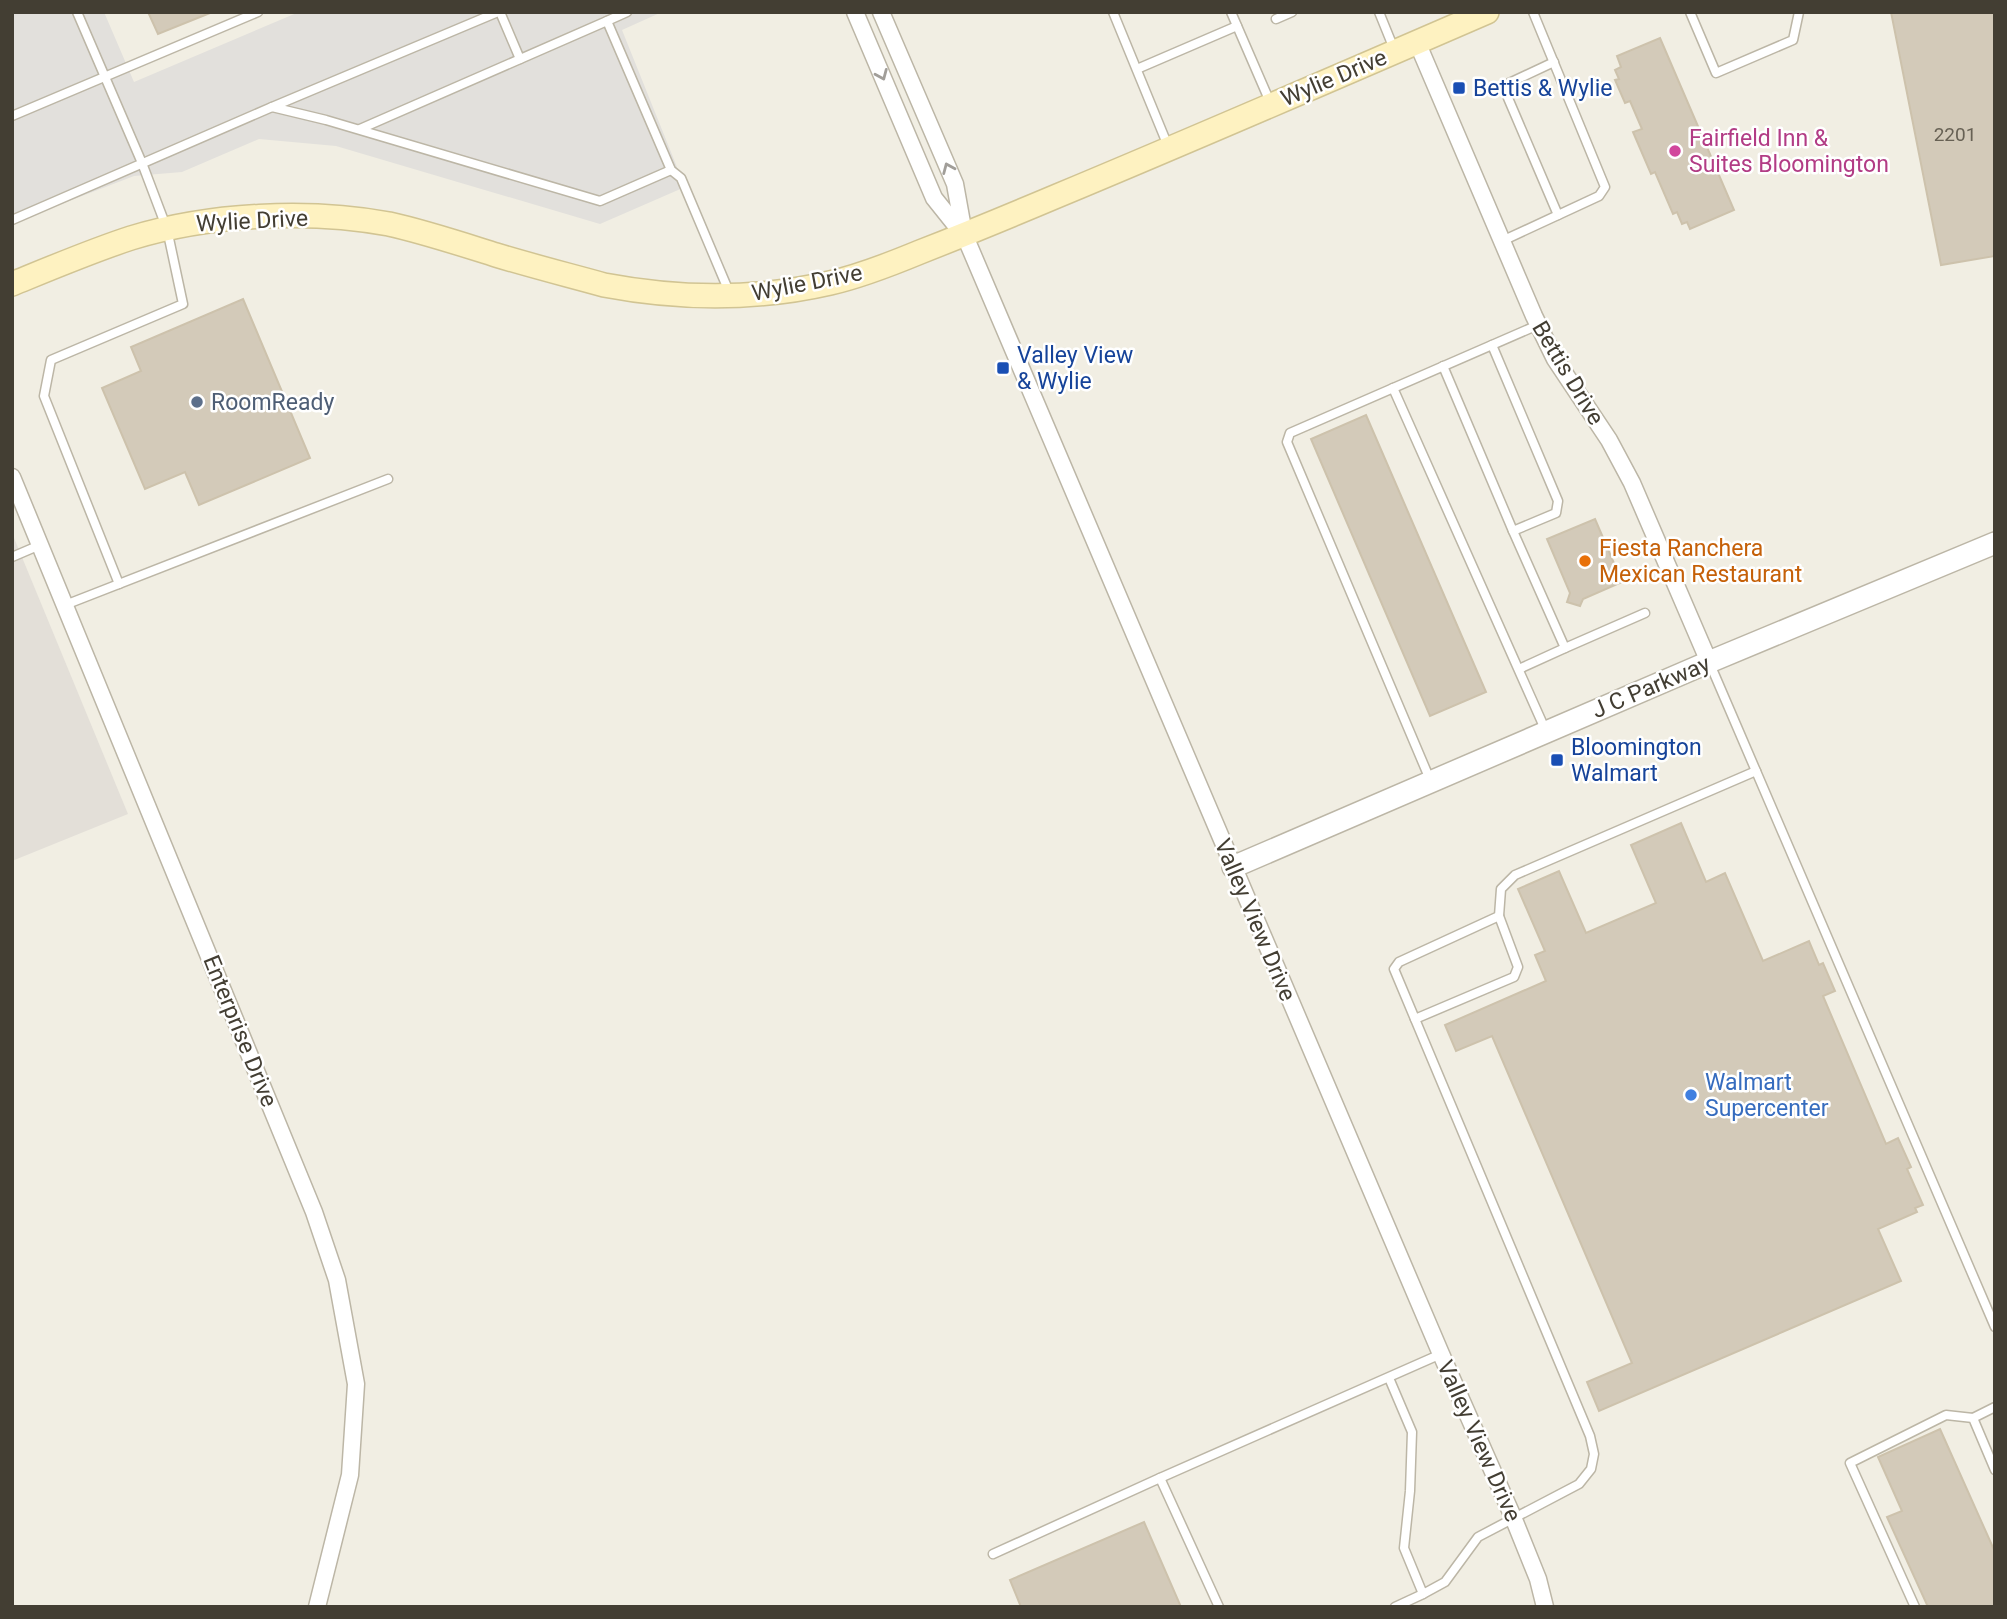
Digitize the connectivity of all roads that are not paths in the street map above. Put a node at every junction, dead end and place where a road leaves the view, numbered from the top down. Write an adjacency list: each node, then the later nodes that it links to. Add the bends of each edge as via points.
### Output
1 (77, 12): 23 (lane)
2 (258, 12): 23 (lane)
3 (499, 12): 20 (lane); 25 (lane)
4 (627, 12): 16 (lane)
5 (855, 12): 34 (street, Valley View Drive, one-way to 34, via 934,198)
6 (881, 12): 34 (street, Valley View Drive, one-way to 6, via 955,184)
7 (1113, 12): 22 (lane)
8 (1231, 12): 17 (lane)
9 (1292, 12): 15 (lane)
10 (1379, 12): 19 (lane)
11 (1487, 12): 18 (main road, Wylie Drive)
12 (1533, 12): 21 (lane)
13 (1690, 12): 14 (lane, via 1716,73 1793,40)
14 (1798, 12)
15 (1276, 19)
16 (607, 21): 20 (lane); 30 (lane)
17 (1237, 26): 22 (lane); 24 (lane)
18 (1417, 42): 19 (main road, Wylie Drive); 35 (street, Bettis Drive)
19 (1395, 52): 24 (main road, Wylie Drive)
20 (520, 59): 27 (lane)
21 (1554, 62): 31 (lane, via 1605,187 1599,196); 31 (lane, via 1507,84 1508,98)
22 (1137, 69): 28 (lane)
23 (105, 78): 26 (lane); 29 (lane)
24 (1272, 105): 28 (main road, Wylie Drive)
25 (272, 107): 27 (lane); 29 (lane)
26 (12, 116)
27 (359, 130): 30 (lane, via 600,201)
28 (1170, 149): 34 (main road, Wylie Drive)
29 (142, 163): 32 (lane); 33 (lane)
30 (671, 170): 37 (lane, via 681,178)
31 (1558, 215): 35 (lane)
32 (12, 220)
33 (167, 229): 36 (main road, Wylie Drive, via 85,254); 37 (main road, Wylie Drive, via 221,219 345,218 390,225 604,285 657,293); 48 (lane, via 183,304 51,360 44,396)
34 (964, 234): 37 (main road, Wylie Drive, via 830,283); 57 (street, Valley View Drive)
35 (1502, 240): 38 (street, Bettis Drive)
36 (12, 284)
37 (731, 295)
38 (1538, 325): 39 (lane); 52 (street, Bettis Drive, via 1632,483)
39 (1492, 345): 40 (lane); 44 (lane, via 1558,501 1556,513)
40 (1443, 366): 41 (lane); 44 (lane)
41 (1393, 388): 53 (lane); 56 (lane, via 1290,433 1287,442)
42 (12, 477): 46 (street, Enterprise Drive)
43 (388, 479): 48 (lane)
44 (1513, 531): 51 (lane)
45 (1995, 543): 52 (street, J C Parkway)
46 (40, 545): 47 (lane); 49 (street, Enterprise Drive)
47 (12, 556)
48 (119, 584): 49 (lane)
49 (65, 605): 70 (street, Enterprise Drive, via 314,1212 337,1280 356,1384 350,1475)
50 (1645, 613): 51 (lane)
51 (1564, 648): 53 (lane)
52 (1709, 662): 54 (street, J C Parkway); 55 (lane)
53 (1518, 669): 54 (lane)
54 (1546, 732): 56 (street, J C Parkway)
55 (1756, 771): 58 (lane, via 1515,875 1502,889); 60 (lane)
56 (1431, 782): 57 (street, J C Parkway)
57 (1233, 867): 61 (street, Valley View Drive)
58 (1499, 916): 59 (lane, via 1518,967 1514,976); 59 (lane, via 1398,962 1394,969)
59 (1415, 1019): 67 (lane, via 1546,1327 1594,1454 1591,1469 1579,1484)
60 (1995, 1327)
61 (1441, 1354): 62 (lane); 67 (street, Valley View Drive)
62 (1389, 1378): 66 (lane); 69 (lane, via 1412,1432 1404,1548)
63 (1995, 1407): 64 (lane)
64 (1973, 1418): 65 (lane); 74 (lane, via 1947,1415 1850,1463)
65 (1995, 1470)
66 (1160, 1478): 68 (lane); 71 (lane)
67 (1513, 1517): 69 (lane, via 1478,1538 1446,1582); 73 (street, Valley View Drive)
68 (993, 1553)
69 (1423, 1594): 72 (lane)
70 (317, 1607)
71 (1219, 1607)
72 (1395, 1607)
73 (1545, 1607)
74 (1915, 1607)

